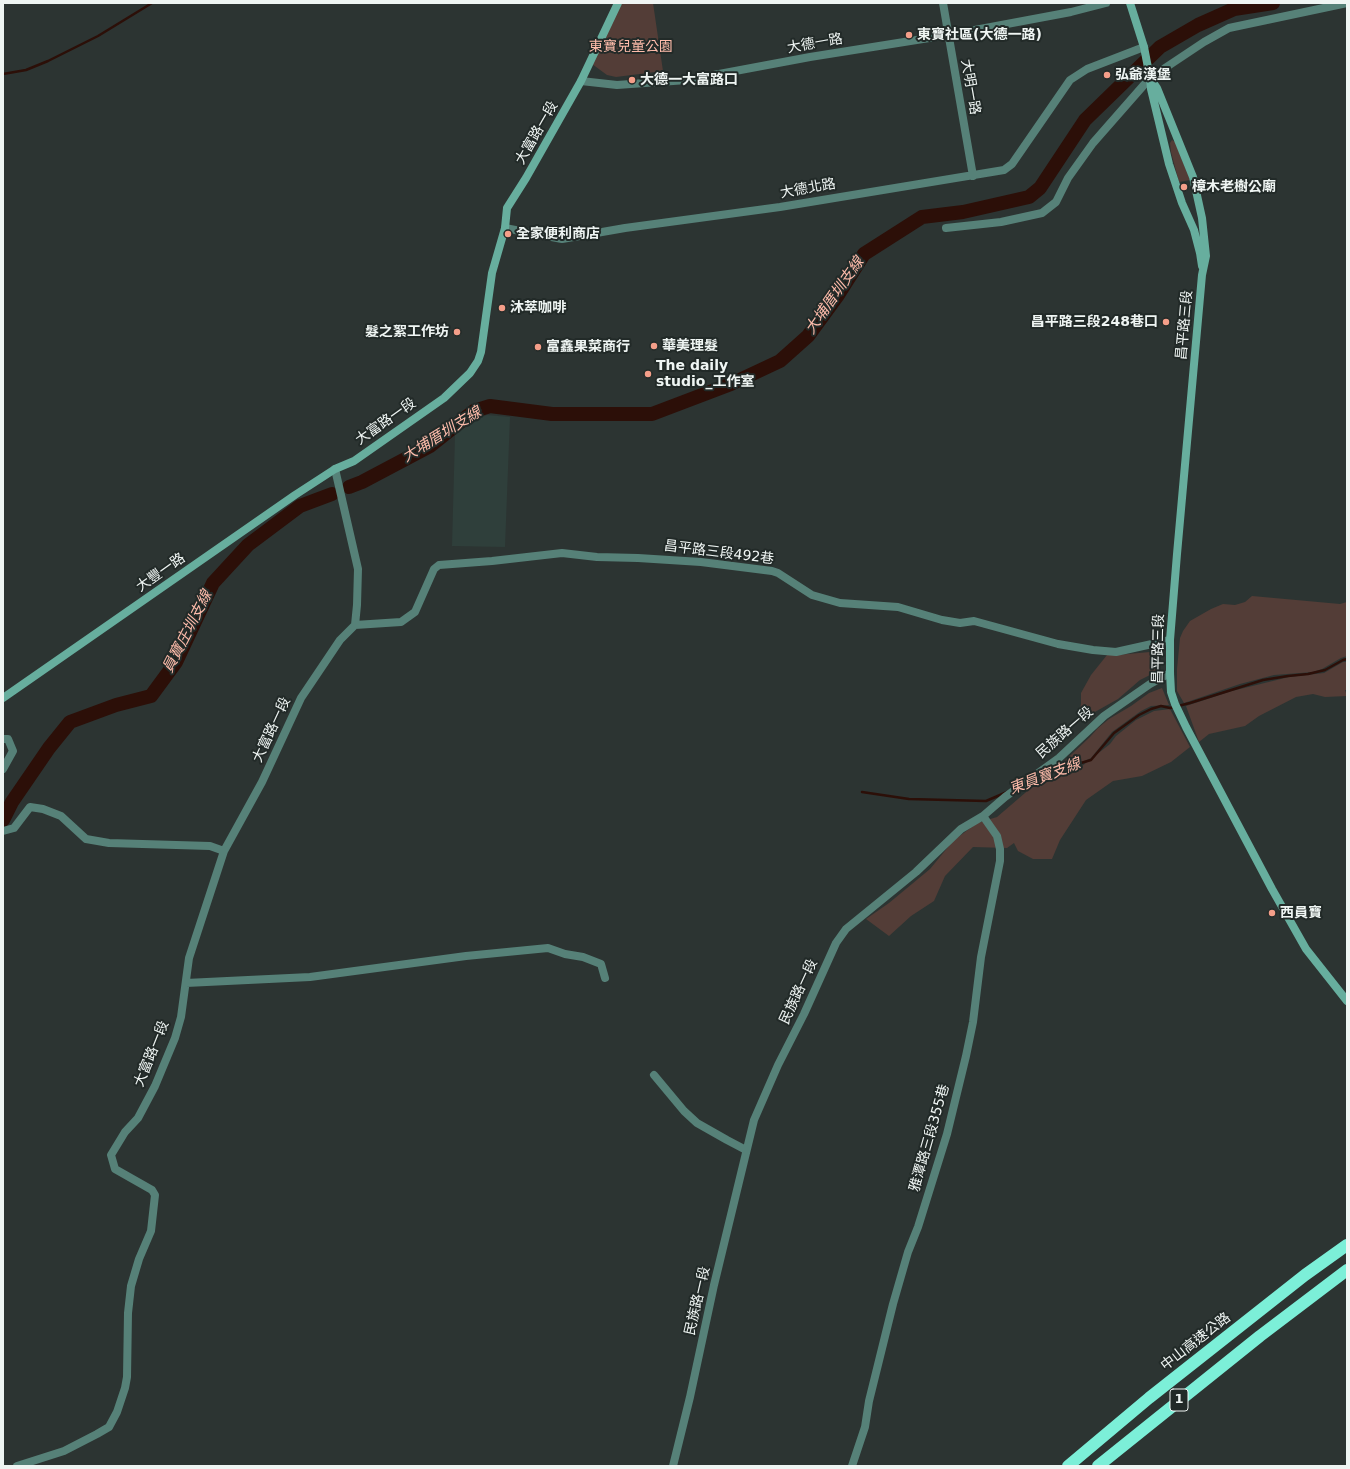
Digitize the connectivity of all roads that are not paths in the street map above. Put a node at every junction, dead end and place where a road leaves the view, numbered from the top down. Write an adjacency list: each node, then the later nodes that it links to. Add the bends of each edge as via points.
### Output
1 (618, 3): 9 (street, 大富路一段)
2 (943, 3): 6 (street, 大明一路)
3 (1106, 3): 6 (street, 大德一路)
4 (1130, 3): 7 (street, 昌平路三段)
5 (1347, 3): 8 (street, via 1230,28)
6 (948, 35): 9 (street, 大德一路, via 687,80 617,85); 10 (street, 大明一路)
7 (1144, 47): 8 (street, 昌平路三段); 10 (street, 大德北路, via 1087,70 1070,80 1012,164 1004,170)
8 (1150, 78): 12 (street, via 1093,143 1068,178 1056,202 1042,213 1001,222); 13 (street, 昌平路三段, via 1169,164 1194,230); 13 (street, 昌平路三段, via 1157,88 1193,177 1205,238 1206,256)
9 (581, 81): 11 (street, 大富路一段, via 507,208)
10 (973, 176): 11 (street, 大德北路, via 562,239)
11 (505, 228): 14 (street, 大富路一段, via 492,273 481,352 470,373 444,398 354,461)
12 (946, 228)
13 (1202, 275): 16 (street, 昌平路三段)
14 (335, 469): 15 (street, via 358,569); 18 (street, 大豐一路)
15 (355, 625): 16 (street, 昌平路三段492巷, via 401,622 415,612 434,568 439,565 562,553 700,562 772,571 812,595 840,603 898,607 960,623 974,621 1058,644 1094,650 1116,652); 23 (street, 大富路一段, via 340,640 301,698 262,782)
16 (1170, 640): 17 (street, 昌平路三段)
17 (1170, 673): 21 (street, 民族路一段, via 1104,716 1059,758); 26 (street, 昌平路三段, via 1171,692 1175,704 1269,882 1306,948)
18 (3, 698)
19 (3, 739): 20 (street, via 8,739 13,751)
20 (3, 769)
21 (983, 816): 28 (street, 民族路一段, via 961,829 916,872 846,929 836,943 754,1120); 33 (street, 雅潭路三段355巷, via 997,836 1000,861 981,957 973,1022 947,1134 893,1304 865,1427)
22 (3, 832): 23 (street, via 14,828 30,807 61,816 86,839 109,843 210,846)
23 (224, 850): 25 (street, 大富路一段, via 189,958)
24 (605, 978): 25 (street, via 601,964 548,948 310,977)
25 (186, 983): 31 (street, 大富路一段, via 176,1038 138,1118 125,1132 111,1155 115,1169 152,1190 155,1196 151,1231 131,1286 127,1377 117,1412 109,1427 97,1434 64,1451)
26 (1347, 1001)
27 (654, 1075): 28 (street, via 697,1123)
28 (746, 1150): 32 (street, 民族路一段)
29 (1347, 1245): 34 (highway, 中山高速公路 / 1, via 1155,1393)
30 (1347, 1270): 35 (highway, 1)
31 (17, 1466)
32 (674, 1466)
33 (852, 1466)
34 (1068, 1466)
35 (1098, 1466)

